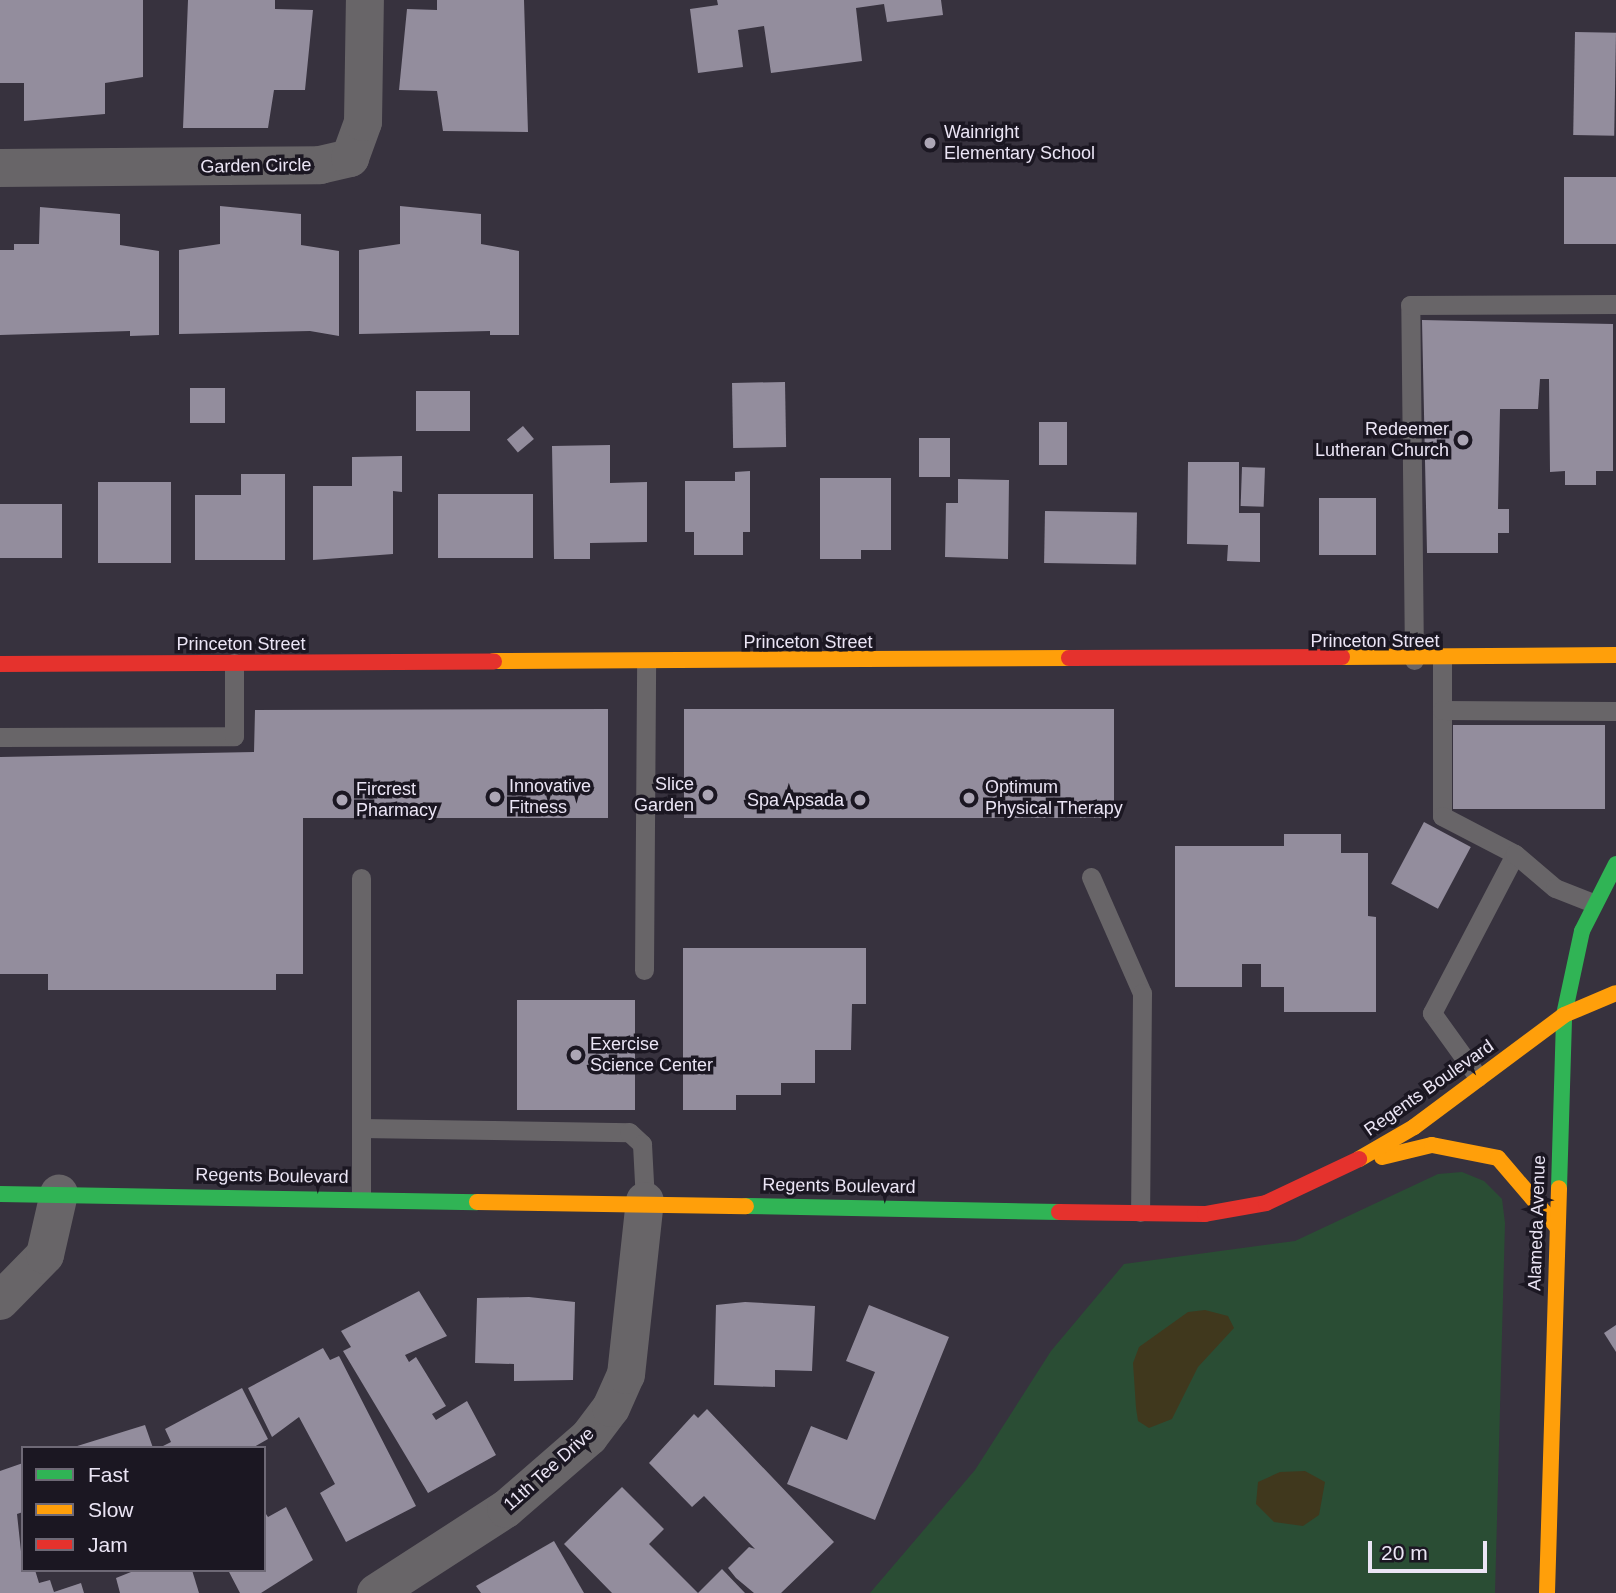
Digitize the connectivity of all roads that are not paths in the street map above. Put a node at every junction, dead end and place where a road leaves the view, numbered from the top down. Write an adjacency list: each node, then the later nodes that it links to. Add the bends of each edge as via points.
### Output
1 (365, 0): 2 (street, Garden Circle, via 363,122 351,158 320,165)
2 (0, 168)
3 (1616, 304): 5 (lane, via 1410,305)
4 (1616, 655): 6 (street, Princeton Street)
5 (1415, 660): 6 (street, Princeton Street); 7 (street, Princeton Street)
6 (1443, 660): 10 (lane)
7 (646, 662): 8 (street, Princeton Street); 18 (lane)
8 (234, 663): 9 (street, Princeton Street); 12 (lane, via 234,736)
9 (0, 664)
10 (1443, 710): 11 (lane); 13 (lane, via 1443,816)
11 (1616, 710)
12 (0, 737)
13 (1516, 854): 17 (lane, via 1555,888); 21 (lane, via 1432,1013)
14 (1616, 864): 17 (street, Alameda Avenue)
15 (1091, 877): 28 (lane, via 1142,993)
16 (361, 878): 22 (lane)
17 (1593, 903): 20 (street, Alameda Avenue)
18 (645, 970)
19 (1616, 993): 20 (street, Regents Boulevard)
20 (1564, 1016): 21 (street, Regents Boulevard); 29 (street, Alameda Avenue)
21 (1478, 1077): 23 (street, Regents Boulevard, via 1413,1127)
22 (361, 1128): 26 (lane); 27 (lane, via 620,1130 642,1144)
23 (1351, 1164): 28 (street, Regents Boulevard, via 1266,1203 1205,1214); 29 (street, via 1432,1144 1498,1158)
24 (0, 1194): 25 (street, Regents Boulevard)
25 (59, 1194): 26 (street, Regents Boulevard); 30 (street, via 45,1255)
26 (361, 1196): 27 (street, Regents Boulevard)
27 (645, 1201): 28 (street, Regents Boulevard); 31 (street, 11th Tee Drive, via 626,1375 611,1408 589,1437 506,1509)
28 (1140, 1212)
29 (1556, 1226): 32 (street, Alameda Avenue)
30 (0, 1301)
31 (376, 1593)
32 (1546, 1593)

